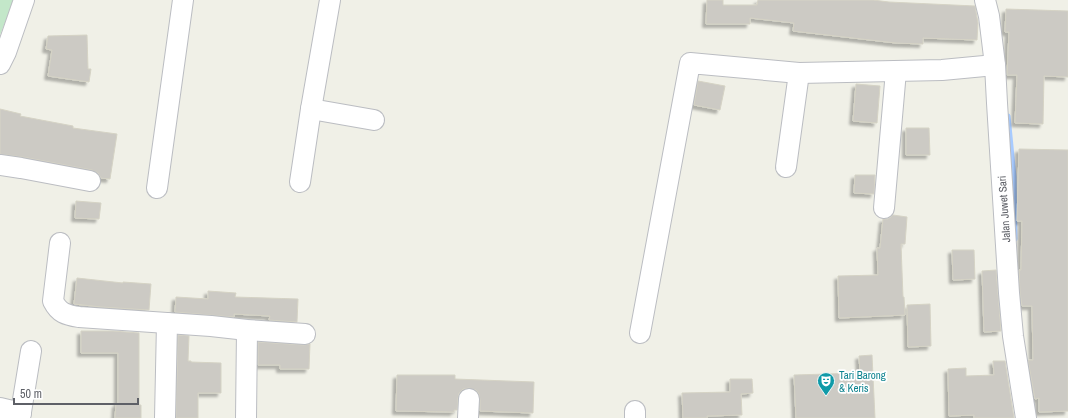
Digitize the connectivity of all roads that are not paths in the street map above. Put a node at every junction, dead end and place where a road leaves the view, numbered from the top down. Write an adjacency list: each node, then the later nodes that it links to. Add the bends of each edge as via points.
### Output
1 (24, 0): 5 (street)
2 (183, 0): 15 (street)
3 (330, 0): 9 (street)
4 (981, 0): 6 (street, Jalan Juwet Sari, via 989,16)
5 (0, 64)
6 (995, 65): 7 (street); 27 (street, Jalan Juwet Sari, via 1009,293)
7 (896, 71): 8 (street); 16 (street)
8 (799, 73): 12 (street); 20 (street, via 690,64)
9 (311, 109): 10 (street); 14 (street)
10 (374, 120)
11 (0, 165): 13 (street)
12 (786, 167)
13 (90, 182)
14 (300, 182)
15 (157, 188)
16 (884, 208)
17 (60, 243): 18 (street, via 53,301 61,311 79,317)
18 (167, 323): 19 (street); 25 (street)
19 (247, 330): 21 (street); 26 (street)
20 (640, 333)
21 (305, 334)
22 (31, 351): 24 (street)
23 (0, 408): 24 (street)
24 (20, 415)
25 (165, 418)
26 (246, 418)
27 (1026, 418)

